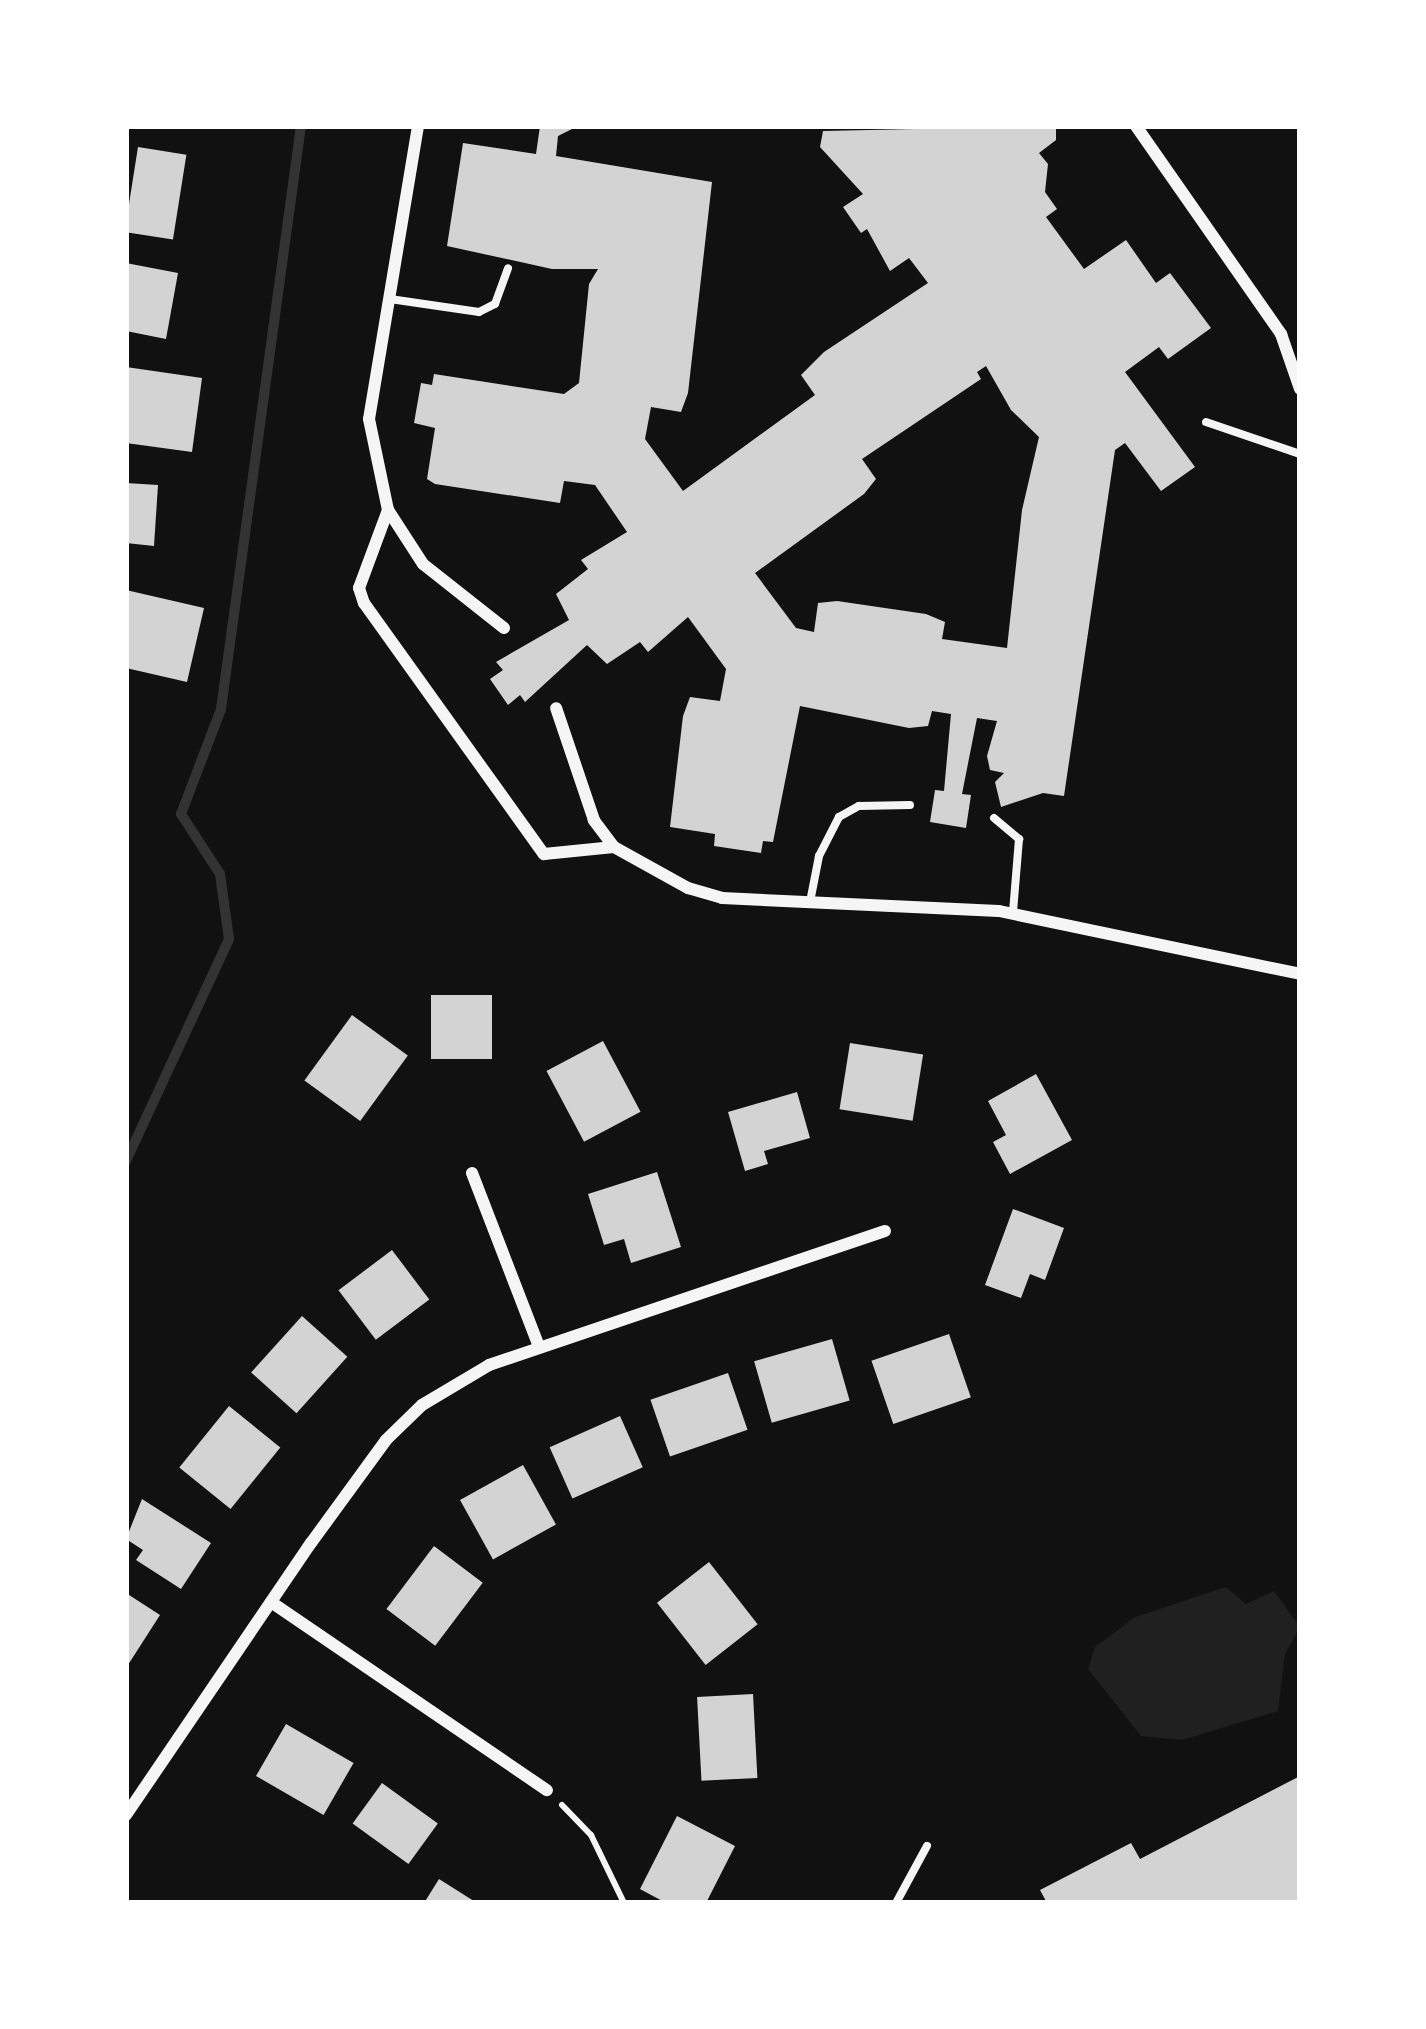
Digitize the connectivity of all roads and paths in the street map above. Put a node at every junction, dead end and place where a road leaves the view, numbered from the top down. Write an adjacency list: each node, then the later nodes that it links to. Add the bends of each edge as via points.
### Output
1 (418, 126): 4 (street)
2 (1136, 126): 5 (street, via 1281,334)
3 (508, 268): 4 (lane, via 495,304 479,312)
4 (388, 298): 8 (street, via 369,419)
5 (1300, 389)
6 (1206, 422): 7 (lane)
7 (1300, 454)
8 (388, 510): 9 (street, via 423,564); 13 (street, via 359,588 364,603 544,854)
9 (504, 628)
10 (556, 708): 13 (street, via 594,820)
11 (910, 805): 14 (lane, via 860,806 839,817 819,856)
12 (994, 818): 15 (lane, via 1019,839)
13 (614, 847): 14 (street, via 688,888)
14 (810, 902): 15 (street)
15 (1013, 914): 16 (street)
16 (1300, 974)
17 (472, 1173): 19 (street)
18 (885, 1231): 19 (street)
19 (538, 1347): 20 (street, via 465,1376 422,1405 386,1440)
20 (271, 1602): 21 (street); 22 (street)
21 (547, 1790): 24 (path, via 591,1835)
22 (126, 1815)
23 (927, 1846): 25 (lane)
24 (624, 1903)
25 (896, 1903)

